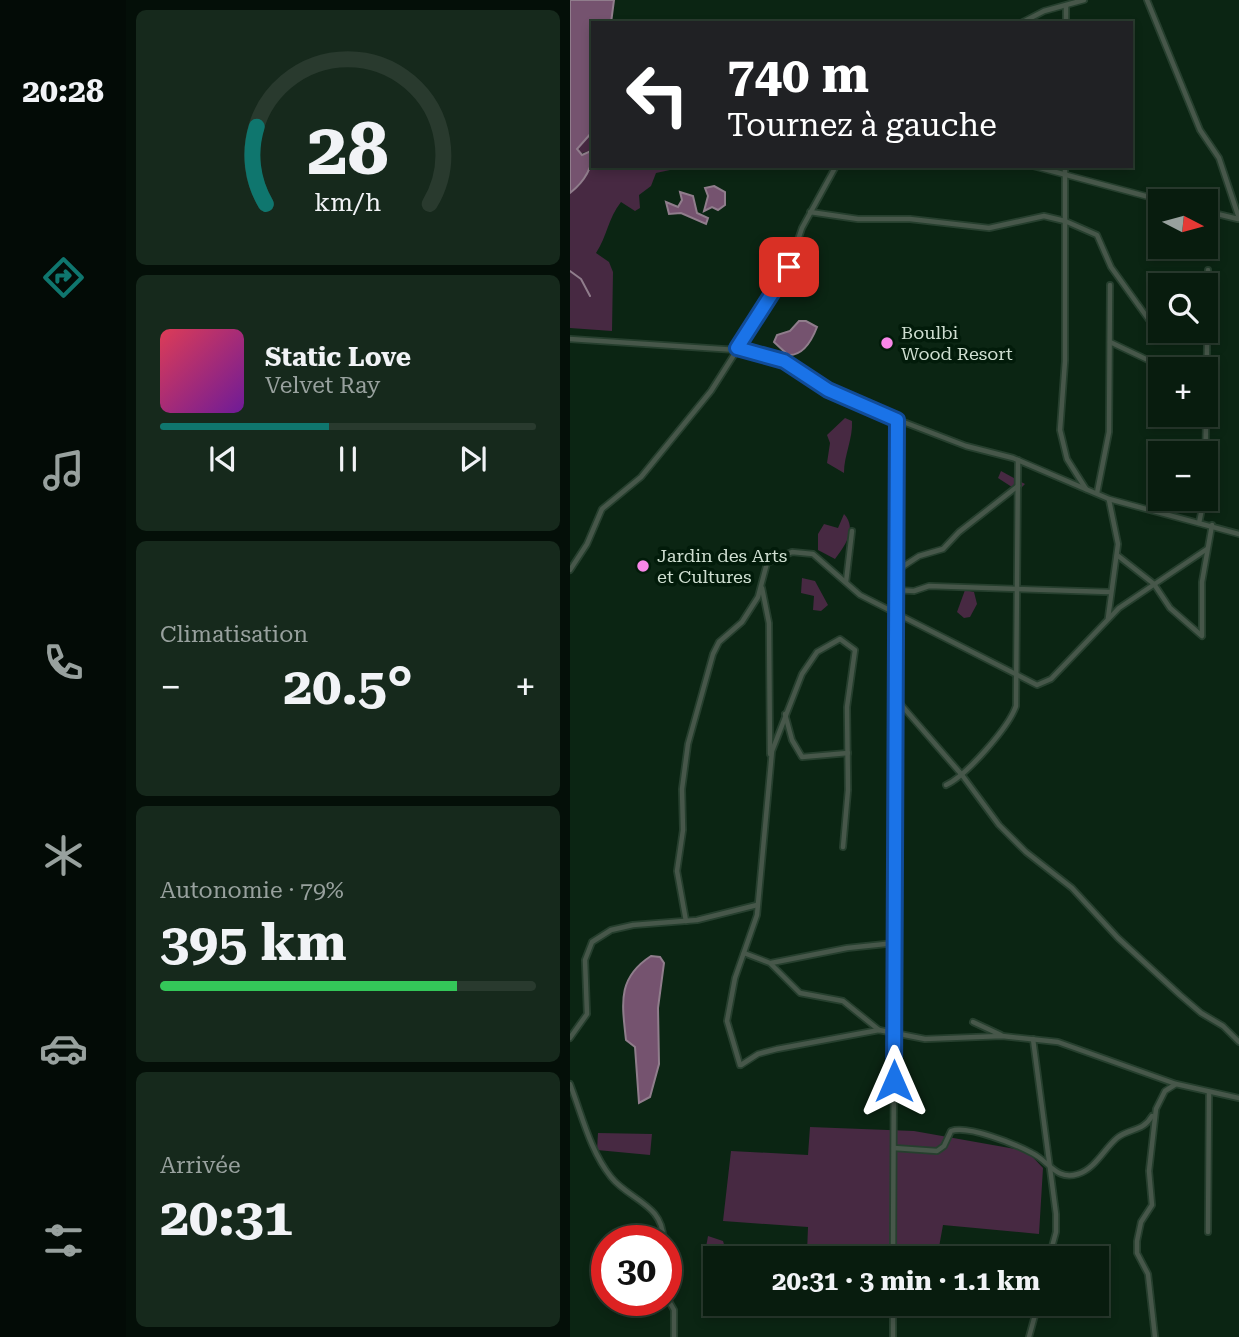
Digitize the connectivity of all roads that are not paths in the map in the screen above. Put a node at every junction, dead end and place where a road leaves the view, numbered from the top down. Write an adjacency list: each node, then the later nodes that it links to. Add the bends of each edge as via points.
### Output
1 (1084, 0): 3 (street)
2 (1147, 0): 13 (street, via 1200,130 1219,158)
3 (1066, 5): 4 (street); 5 (street)
4 (1026, 21)
5 (1066, 21)
6 (835, 168): 11 (street)
7 (1039, 168): 9 (street)
8 (1065, 168): 9 (street)
9 (1065, 176): 10 (street); 14 (street)
10 (1148, 197)
11 (810, 212): 14 (street, via 989,228 1031,216); 20 (street, via 788,270)
12 (1218, 214): 13 (street)
13 (1238, 218)
14 (1065, 221): 17 (street, via 1097,235 1117,277); 26 (street, via 1060,430 1067,459)
15 (1208, 270): 21 (street)
16 (1110, 285): 19 (street)
17 (1148, 319)
18 (570, 339): 20 (street)
19 (1110, 342): 22 (street); 27 (street, via 1109,432)
20 (737, 348): 23 (street, via 784,361 828,390); 36 (street, via 673,442 634,485 602,509)
21 (1207, 357)
22 (1148, 360)
23 (897, 420): 24 (street); 37 (street)
24 (1018, 460): 25 (street); 26 (street)
25 (1019, 486): 37 (street, via 943,549 919,556); 42 (street)
26 (1086, 489): 27 (street)
27 (1097, 493): 28 (street)
28 (1109, 499): 30 (street); 35 (street)
29 (1202, 511): 30 (street)
30 (1199, 523): 31 (street)
31 (1212, 525): 33 (street); 34 (street)
32 (852, 531): 38 (street)
33 (1238, 537)
34 (1207, 549): 39 (street); 39 (street, via 1201,592 1202,636 1170,608)
35 (1117, 555): 39 (street); 43 (street)
36 (570, 570)
37 (896, 571): 41 (street)
38 (846, 583): 40 (street, via 820,558 792,552 767,563); 44 (street, via 860,595)
39 (1154, 584): 45 (street)
40 (761, 587): 50 (street, via 769,623); 55 (street, via 742,622 719,642 713,654 688,744 677,871)
41 (896, 590): 42 (street, via 929,586); 44 (street)
42 (1017, 591): 43 (street); 46 (street)
43 (1109, 592): 45 (street)
44 (896, 611): 46 (street); 47 (street)
45 (1108, 620): 46 (street, via 1051,679 1037,685)
46 (1016, 676): 51 (street, via 1012,717)
47 (897, 699): 51 (street); 56 (street)
48 (785, 712): 49 (street, via 802,757); 49 (street, via 817,652 833,640 846,640 855,650 847,707); 50 (street)
49 (848, 753): 53 (street)
50 (770, 761): 54 (street)
51 (962, 775): 52 (street); 65 (street, via 999,825 1026,852 1072,888 1118,938)
52 (946, 785)
53 (843, 848)
54 (757, 905): 55 (street); 57 (street)
55 (687, 921): 63 (street, via 633,925 611,930 592,942 585,960 587,1014)
56 (895, 943): 58 (street); 61 (street)
57 (744, 953): 58 (street); 60 (street, via 728,1021 740,1065 777,1049)
58 (770, 963): 60 (street, via 800,993 843,1001)
59 (973, 1022): 62 (street)
60 (879, 1030): 61 (street)
61 (895, 1035): 62 (street, via 925,1039); 71 (street)
62 (1002, 1036): 64 (street)
63 (570, 1038)
64 (1033, 1039): 67 (street, via 1078,1047); 72 (street)
65 (1238, 1042)
66 (570, 1084): 73 (street, via 597,1157 613,1180 653,1211)
67 (1176, 1084): 68 (street); 70 (street, via 1165,1091)
68 (1209, 1092): 69 (street); 74 (street)
69 (1238, 1098)
70 (1156, 1109): 72 (street, via 1148,1124 1119,1136 1080,1174 1060,1175); 83 (street, via 1149,1171 1152,1205 1141,1222 1136,1247 1148,1273)
71 (894, 1148): 72 (street, via 937,1152 951,1131 960,1128 1030,1151); 75 (street)
72 (1051, 1168): 76 (street, via 1056,1232)
73 (661, 1225)
74 (1208, 1231)
75 (893, 1246)
76 (1052, 1246)
77 (674, 1316): 80 (street)
78 (893, 1316): 81 (street)
79 (1035, 1316): 82 (street)
80 (674, 1337)
81 (893, 1337)
82 (1029, 1337)
83 (1155, 1337)

